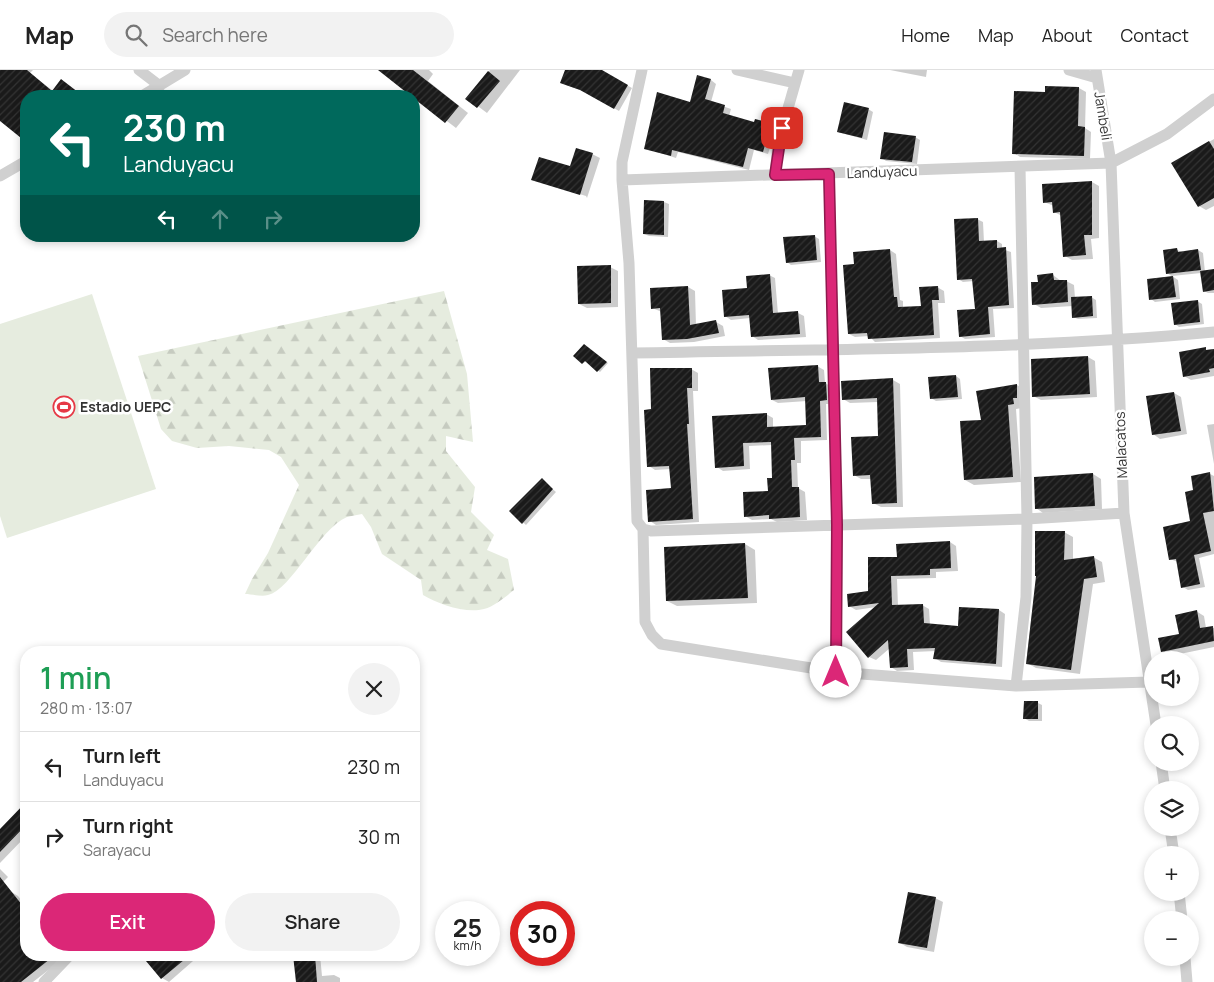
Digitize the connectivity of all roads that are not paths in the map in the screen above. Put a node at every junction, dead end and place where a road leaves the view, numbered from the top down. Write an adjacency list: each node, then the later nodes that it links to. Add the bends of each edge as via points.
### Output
1 (139, 70): 9 (street)
2 (185, 70): 9 (street)
3 (737, 70): 8 (street)
4 (799, 70): 8 (street)
5 (1069, 70): 7 (street)
6 (639, 72): 18 (street, via 622,162)
7 (1097, 74): 12 (street, Jambeli)
8 (795, 83): 16 (street, via 778,143)
9 (160, 86): 10 (street)
10 (153, 90)
11 (1214, 99): 12 (street, via 1167,134)
12 (1111, 163): 14 (street, Landuyacu); 20 (street, Malacatos)
13 (20, 164): 17 (street)
14 (1020, 167): 15 (street, Landuyacu); 21 (street)
15 (829, 174): 16 (street, Landuyacu); 22 (street)
16 (775, 175): 18 (street, Landuyacu)
17 (0, 176)
18 (622, 180): 23 (street)
19 (1214, 332): 20 (street)
20 (1117, 341): 21 (street); 24 (street, Malacatos)
21 (1026, 344): 22 (street); 25 (street)
22 (833, 349): 23 (street); 26 (street)
23 (632, 353): 27 (street, via 637,521)
24 (1124, 513): 25 (street); 28 (street, Malacatos)
25 (1027, 519): 26 (street); 31 (street, via 1026,597)
26 (837, 525): 27 (street); 29 (street)
27 (643, 529): 29 (street, via 645,622 661,644)
28 (1144, 651)
29 (836, 672): 31 (street)
30 (1144, 682): 31 (street)
31 (1016, 686)
32 (64, 961): 34 (street)
33 (1186, 966): 35 (street)
34 (44, 982)
35 (1187, 982)

